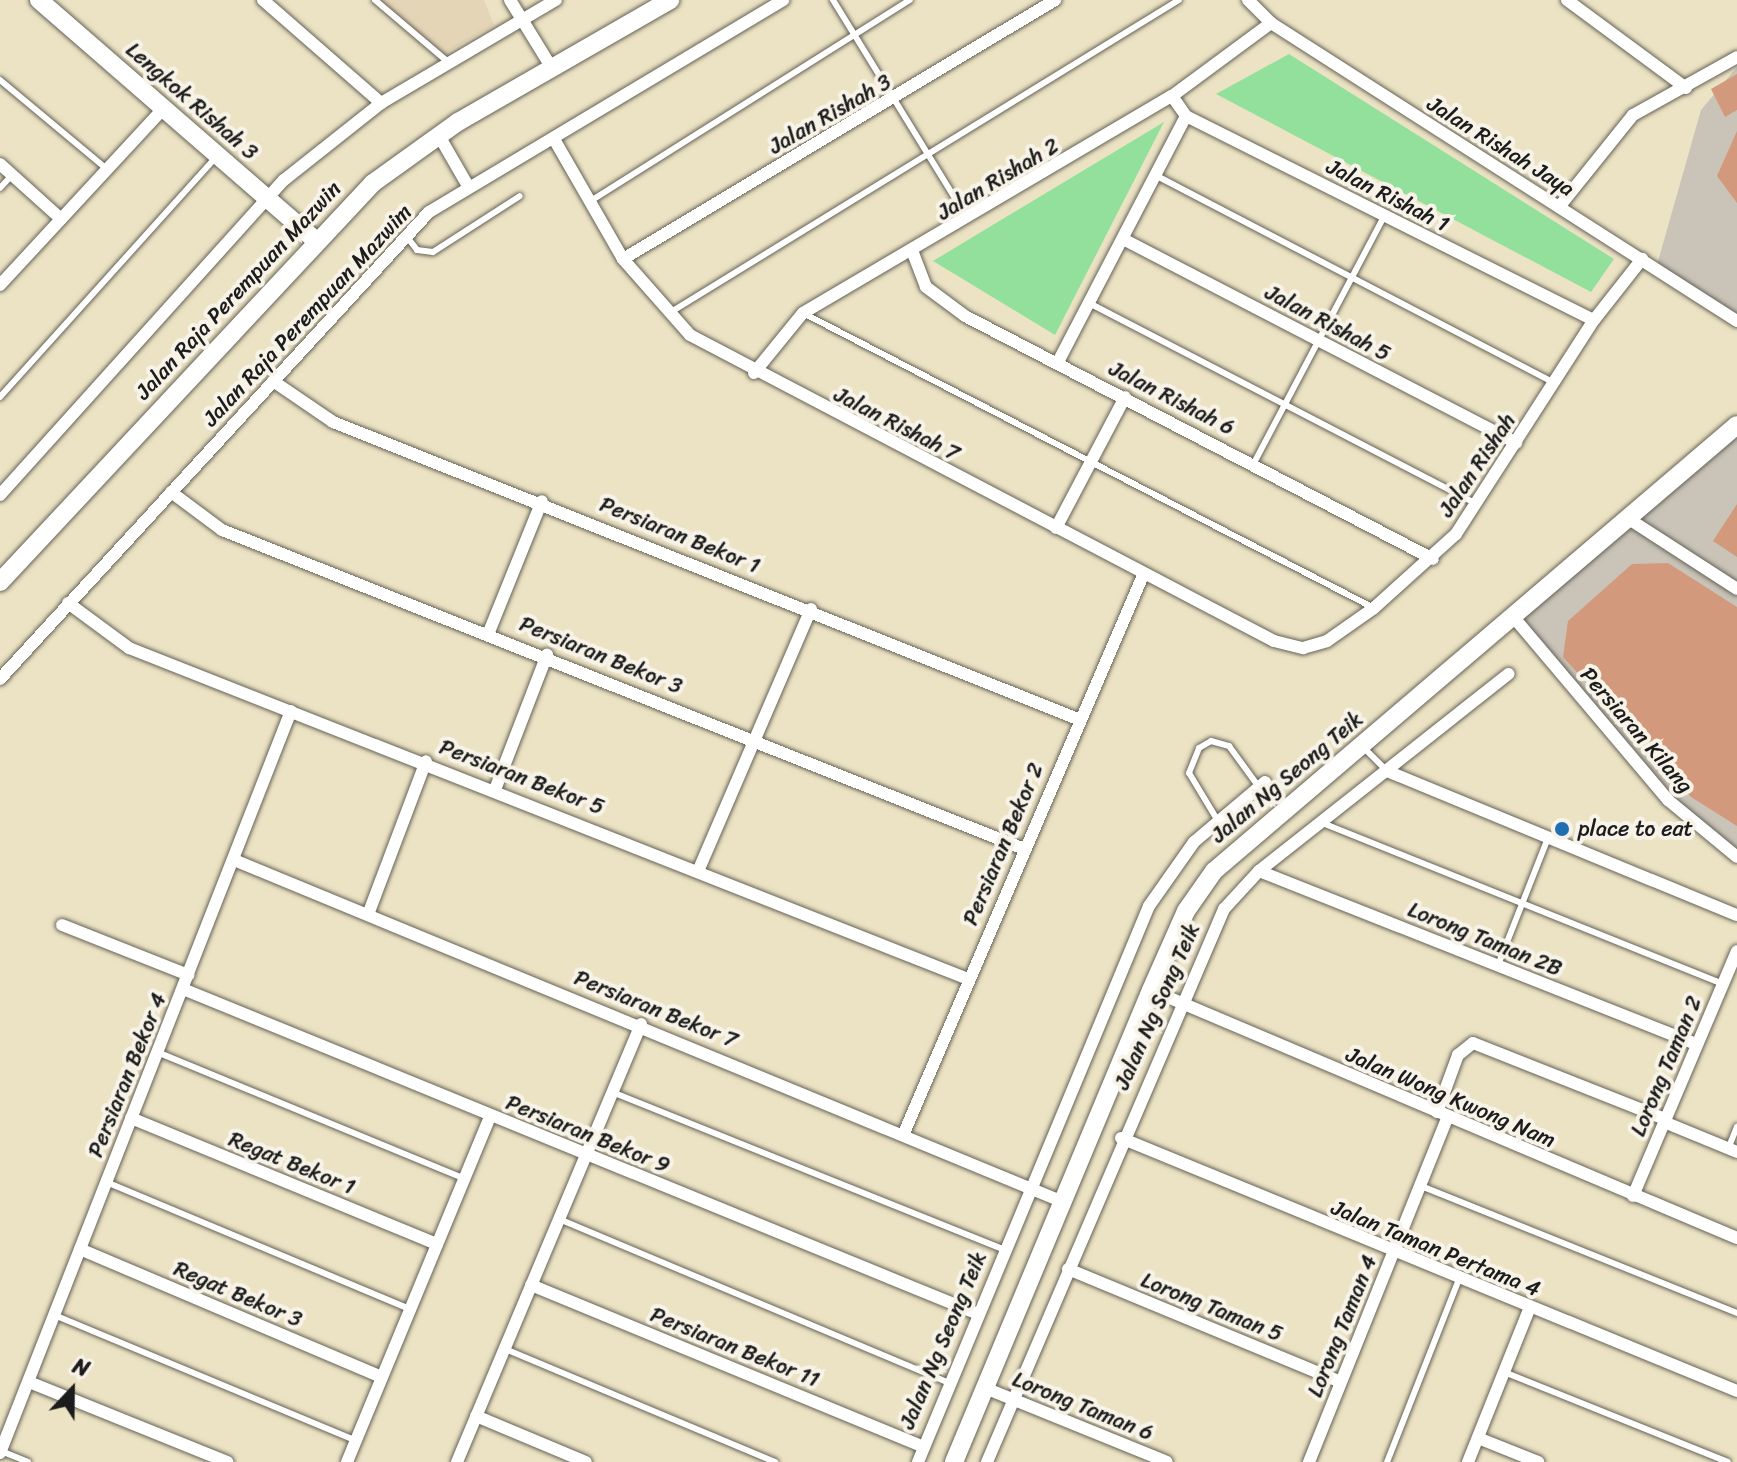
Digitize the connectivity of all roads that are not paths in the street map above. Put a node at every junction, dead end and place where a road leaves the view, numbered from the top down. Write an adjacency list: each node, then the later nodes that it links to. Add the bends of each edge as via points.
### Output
1 (39, 0): 25 (main road, Lengkok Rishah 3)
2 (263, 0): 24 (street)
3 (375, 0): 18 (lane)
4 (510, 0): 14 (street)
5 (556, 0): 14 (street)
6 (670, 0): 19 (main road, Jalan Raja Perempuan Mazwin)
7 (783, 0): 28 (street, Jalan Raja Perempuan Mazwim)
8 (833, 0): 16 (lane)
9 (910, 0): 16 (lane)
10 (1055, 0): 23 (street, Jalan Rishah 3)
11 (1179, 0): 30 (lane)
12 (1248, 0): 15 (street, Jalan Rishah Jaya)
13 (1567, 0): 21 (street)
14 (520, 23): 18 (street); 19 (street)
15 (1271, 23): 22 (street, Jalan Rishah 2); 40 (street, Jalan Rishah Jaya)
16 (854, 37): 23 (lane); 39 (lane)
17 (1737, 57): 21 (street)
18 (448, 62): 24 (street)
19 (553, 70): 27 (main road, Jalan Raja Perempuan Mazwin)
20 (0, 80): 32 (lane)
21 (1686, 88): 40 (street, via 1615,131)
22 (1172, 96): 26 (street, Jalan Rishah 1); 43 (street, Jalan Rishah 2)
23 (894, 100): 30 (lane); 48 (street, Jalan Rishah 3)
24 (381, 103): 38 (street)
25 (164, 108): 29 (main road, Lengkok Rishah 3); 32 (street)
26 (1186, 116): 34 (street); 41 (street, Jalan Rishah 1)
27 (438, 134): 35 (street); 45 (main road, Jalan Raja Perempuan Mazwin)
28 (554, 139): 35 (street, Jalan Raja Perempuan Mazwim); 39 (street, Jalan Rishah 7)
29 (218, 154): 38 (main road, Lengkok Rishah 3); 62 (lane)
30 (928, 155): 43 (lane); 54 (lane)
31 (0, 164): 33 (street)
32 (107, 169): 42 (street)
33 (12, 175): 36 (lane); 42 (street)
34 (1155, 175): 46 (street); 50 (lane)
35 (468, 186): 44 (street, Jalan Raja Perempuan Mazwim)
36 (0, 188)
37 (520, 196): 44 (lane, via 433,252 417,250)
38 (268, 197): 45 (main road, Lengkok Rishah 3); 70 (street)
39 (589, 202): 48 (street, Jalan Rishah 7)
40 (1559, 207): 49 (street, Jalan Rishah Jaya)
41 (1384, 216): 50 (lane); 55 (street, Jalan Rishah 1)
42 (61, 219): 51 (street)
43 (969, 221): 47 (street, Jalan Rishah 2)
44 (405, 234): 60 (street, Jalan Raja Perempuan Mazwim)
45 (314, 239): 77 (main road, Jalan Raja Perempuan Mazwin)
46 (1123, 239): 52 (street); 57 (street, Jalan Rishah 5)
47 (913, 253): 53 (street, Jalan Rishah 2); 58 (street, Jalan Rishah 6, via 940,301)
48 (623, 259): 54 (street, Jalan Rishah 7)
49 (1642, 259): 55 (street, Jalan Rishah); 56 (street, Jalan Rishah Jaya)
50 (1352, 277): 57 (lane); 61 (lane)
51 (0, 285)
52 (1089, 303): 58 (street); 64 (lane)
53 (803, 313): 59 (street, Jalan Rishah 2); 67 (lane)
54 (669, 314): 59 (street, Jalan Rishah 7)
55 (1594, 320): 61 (street, Jalan Rishah)
56 (1737, 321)
57 (1318, 341): 64 (lane); 66 (street, Jalan Rishah 5)
58 (1058, 362): 63 (street, Jalan Rishah 6)
59 (754, 373): 74 (street, Jalan Rishah 7)
60 (273, 381): 69 (street, Jalan Raja Perempuan Mazwim); 71 (street, Persiaran Bekor 1, via 333,422)
61 (1555, 383): 66 (street, Jalan Rishah)
62 (0, 397)
63 (1125, 397): 67 (street); 68 (street, Jalan Rishah 6)
64 (1285, 404): 68 (lane); 72 (lane)
65 (1737, 425): 73 (main road, Jalan Ng Seong Teik)
66 (1516, 443): 72 (street, Jalan Rishah)
67 (1092, 461): 74 (street); 80 (lane)
68 (1254, 463): 75 (street, Jalan Rishah 6)
69 (171, 492): 79 (street, Jalan Raja Perempuan Mazwim); 83 (street, Persiaran Bekor 3, via 222,530)
70 (0, 495)
71 (542, 501): 81 (street, Persiaran Bekor 1); 83 (street)
72 (1476, 504): 75 (street, Jalan Rishah)
73 (1632, 521): 78 (street); 82 (main road, Jalan Ng Seong Teik)
74 (1056, 528): 76 (street, Jalan Rishah 7)
75 (1433, 559): 80 (street, Jalan Rishah)
76 (1144, 573): 84 (street, Jalan Rishah 7, via 1274,641); 89 (street, Persiaran Bekor 2)
77 (0, 582)
78 (1737, 589)
79 (68, 603): 87 (street, Jalan Raja Perempuan Mazwim); 88 (street, Persiaran Bekor 5, via 129,648)
80 (1374, 608): 84 (street, Jalan Rishah, via 1327,641)
81 (811, 609): 89 (street, Persiaran Bekor 1); 90 (street)
82 (1516, 620): 91 (main road, Jalan Ng Seong Teik); 100 (street, Persiaran Kilang, via 1668,800)
83 (489, 632): 85 (street, Persiaran Bekor 3)
84 (1303, 648)
85 (547, 655): 90 (street, Persiaran Bekor 3); 95 (street)
86 (1508, 674): 93 (street, Jalan Ng Song Teik)
87 (0, 679)
88 (291, 711): 92 (street, Persiaran Bekor 5); 101 (street, Persiaran Bekor 4)
89 (1078, 719): 99 (street, Persiaran Bekor 2)
90 (754, 738): 99 (street, Persiaran Bekor 3); 102 (street)
91 (1360, 745): 93 (lane); 114 (main road, Jalan Ng Seong Teik, via 1214,871 1186,911)
92 (426, 761): 95 (street, Persiaran Bekor 5); 105 (street)
93 (1387, 771): 97 (street, Jalan Ng Song Teik); 98 (street)
94 (1262, 785): 96 (street, Jalan Ng Seong Teik); 96 (lane, via 1229,746 1211,741 1199,748 1189,773)
95 (496, 787): 102 (street, Persiaran Bekor 5)
96 (1218, 821): 132 (street, Jalan Ng Seong Teik, via 1194,842 1149,906)
97 (1320, 822): 103 (street, Jalan Ng Song Teik); 104 (lane)
98 (1549, 837): 104 (lane); 106 (street)
99 (1022, 848): 111 (street, Persiaran Bekor 2)
100 (1737, 857)
101 (234, 860): 105 (street, Persiaran Bekor 7); 110 (street, Persiaran Bekor 4)
102 (699, 869): 111 (street, Persiaran Bekor 5)
103 (1259, 871): 109 (street, Lorong Taman 2B); 115 (street, Jalan Ng Song Teik, via 1218,918)
104 (1523, 903): 109 (lane); 112 (lane)
105 (369, 912): 116 (street, Persiaran Bekor 7)
106 (1737, 915)
107 (62, 925): 110 (street)
108 (1737, 951): 112 (street, Lorong Taman 2)
109 (1498, 965): 117 (street, Lorong Taman 2B)
110 (188, 975): 113 (street, Persiaran Bekor 4)
111 (968, 979): 125 (street, Persiaran Bekor 2)
112 (1723, 984): 117 (street, Lorong Taman 2)
113 (183, 989): 118 (street, Persiaran Bekor 4); 121 (street, Persiaran Bekor 9)
114 (1151, 990): 115 (street, Jalan Wong Kwong Nam); 134 (main road, Jalan Ng Seong Teik)
115 (1177, 1004): 120 (street, Jalan Wong Kwong Nam); 126 (street, Jalan Ng Song Teik)
116 (641, 1024): 119 (street); 125 (street, Persiaran Bekor 7)
117 (1697, 1044): 123 (street, Lorong Taman 2)
118 (157, 1052): 122 (street, Persiaran Bekor 4); 129 (lane)
119 (612, 1092): 128 (street); 139 (lane)
120 (1442, 1115): 123 (street, Lorong Taman 4, via 1458,1055 1473,1043); 131 (street, Lorong Taman 4); 133 (street, Jalan Wong Kwong Nam)
121 (490, 1116): 128 (street, Persiaran Bekor 9); 129 (street)
122 (131, 1118): 130 (street, Persiaran Bekor 4); 137 (street, Regat Bekor 1)
123 (1665, 1121): 127 (street); 133 (street, Lorong Taman 2)
124 (1737, 1127): 127 (lane)
125 (904, 1133): 132 (street, Persiaran Bekor 7)
126 (1121, 1138): 140 (street, Jalan Taman Pertama 4); 141 (street, Jalan Ng Song Teik)
127 (1733, 1150)
128 (587, 1154): 135 (street); 147 (street, Persiaran Bekor 9)
129 (465, 1179): 137 (street)
130 (106, 1182): 138 (street, Persiaran Bekor 4); 145 (lane)
131 (1421, 1186): 140 (street, Lorong Taman 4); 146 (lane)
132 (1032, 1190): 134 (street, Persiaran Bekor 7); 139 (street, Jalan Ng Seong Teik)
133 (1633, 1196): 136 (street, Jalan Wong Kwong Nam)
134 (1061, 1201): 155 (main road, Jalan Ng Seong Teik)
135 (559, 1219): 143 (street); 154 (lane)
136 (1737, 1238)
137 (437, 1244): 145 (street)
138 (80, 1249): 148 (street, Persiaran Bekor 4); 151 (street, Regat Bekor 3)
139 (1006, 1251): 147 (street, Jalan Ng Seong Teik)
140 (1394, 1253): 142 (street, Jalan Taman Pertama 4); 153 (street, Lorong Taman 4)
141 (1068, 1269): 153 (street, Lorong Taman 5); 157 (street, Jalan Ng Song Teik)
142 (1459, 1279): 144 (street, Jalan Taman Pertama 4); 174 (lane)
143 (531, 1285): 149 (street); 161 (street, Persiaran Bekor 11)
144 (1530, 1307): 150 (street); 156 (street, Jalan Taman Pertama 4)
145 (410, 1309): 151 (street)
146 (1737, 1313)
147 (978, 1314): 154 (street, Jalan Ng Seong Teik)
148 (54, 1315): 152 (street, Persiaran Bekor 4); 160 (lane)
149 (505, 1349): 158 (street); 168 (lane)
150 (1504, 1372): 159 (street); 177 (lane)
151 (381, 1377): 160 (street)
152 (29, 1382): 162 (street, Persiaran Bekor 4); 164 (street)
153 (1341, 1382): 173 (street, Lorong Taman 4)
154 (951, 1383): 161 (street, Jalan Ng Seong Teik)
155 (985, 1388): 157 (street, Lorong Taman 6); 170 (main road, Jalan Ng Seong Teik)
156 (1737, 1391)
157 (1012, 1399): 171 (street, Jalan Ng Song Teik); 172 (street, Lorong Taman 6)
158 (476, 1416): 166 (street); 167 (street)
159 (1478, 1438): 175 (street); 176 (street)
160 (356, 1441): 165 (street)
161 (924, 1447): 169 (street, Jalan Ng Seong Teik)
162 (0, 1452): 163 (lane)
163 (28, 1462)
164 (227, 1462)
165 (347, 1462)
166 (457, 1462)
167 (586, 1462)
168 (775, 1462)
169 (918, 1462)
170 (954, 1462)
171 (987, 1462)
172 (1167, 1462)
173 (1309, 1462)
174 (1387, 1462)
175 (1468, 1462)
176 (1538, 1462)
177 (1728, 1462)

